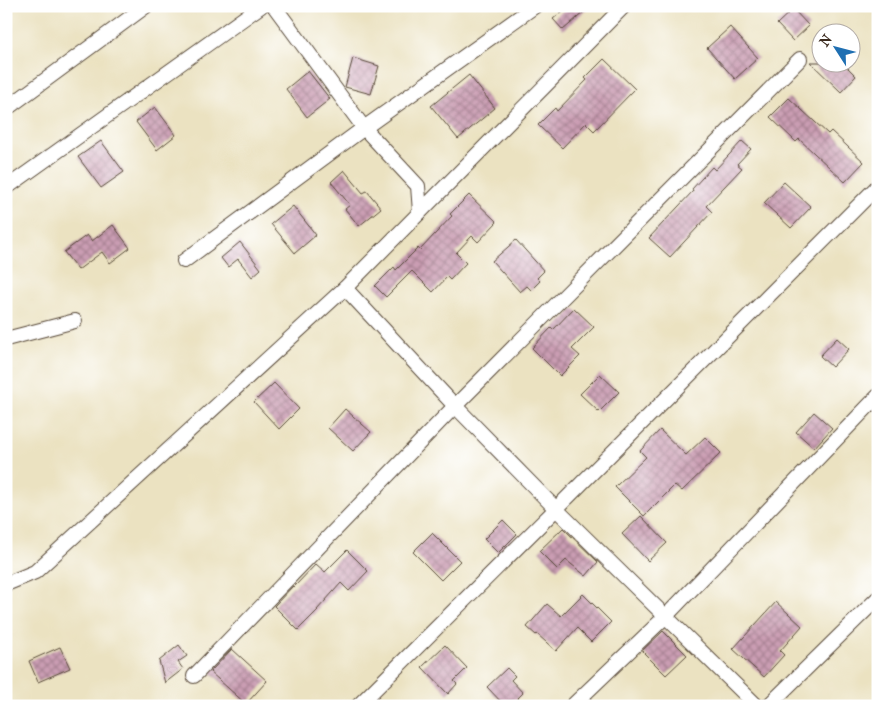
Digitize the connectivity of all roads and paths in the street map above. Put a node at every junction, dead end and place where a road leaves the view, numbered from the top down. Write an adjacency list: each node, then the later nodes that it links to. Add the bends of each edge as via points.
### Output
1 (146, 6): 7 (street)
2 (261, 6): 10 (street)
3 (274, 6): 8 (street)
4 (535, 6): 8 (street)
5 (624, 6): 11 (street)
6 (800, 59): 17 (street)
7 (6, 109)
8 (364, 128): 11 (street, via 418,186); 12 (street)
9 (878, 186): 18 (street)
10 (6, 188)
11 (420, 212): 13 (street)
12 (184, 261)
13 (345, 288): 17 (street); 19 (street, via 35,572)
14 (75, 321): 15 (street)
15 (6, 339)
16 (878, 396): 21 (street)
17 (455, 406): 18 (street); 22 (street)
18 (556, 509): 21 (street); 23 (street)
19 (6, 584)
20 (878, 598): 26 (street)
21 (666, 616): 24 (street); 25 (street)
22 (194, 676)
23 (358, 706)
24 (572, 706)
25 (758, 706)
26 (768, 706)

